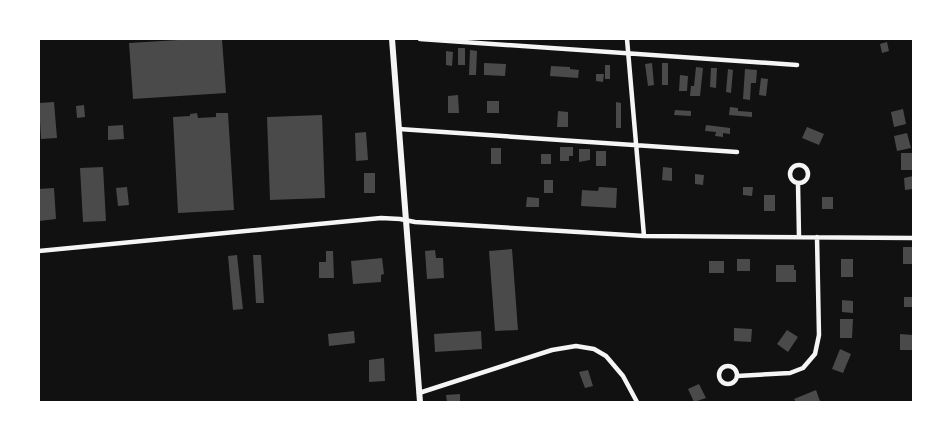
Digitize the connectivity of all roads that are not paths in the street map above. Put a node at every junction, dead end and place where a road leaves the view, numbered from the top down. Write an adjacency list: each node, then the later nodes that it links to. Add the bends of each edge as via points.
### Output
1 (392, 39): 7 (main road)
2 (420, 39): 3 (street)
3 (432, 39): 5 (street)
4 (627, 39): 5 (street)
5 (628, 53): 6 (street); 8 (street)
6 (796, 64)
7 (399, 129): 8 (street); 11 (main road)
8 (636, 144): 9 (street); 12 (street)
9 (737, 152)
10 (798, 183): 10 (street, via 805,181 808,175 801,166 790,172 791,180); 13 (street)
11 (406, 220): 12 (street); 16 (street, via 381,218); 18 (main road)
12 (644, 236): 13 (street)
13 (799, 237): 14 (street)
14 (817, 237): 15 (street); 17 (street, via 819,335 815,354 802,368 790,373)
15 (913, 238)
16 (39, 250)
17 (737, 376): 17 (street, via 735,369 729,366 722,368 719,374 726,384 734,382)
18 (419, 393): 19 (main road); 20 (street, via 552,350 576,346 594,349 606,356 623,376)
19 (420, 402)
20 (637, 402)

